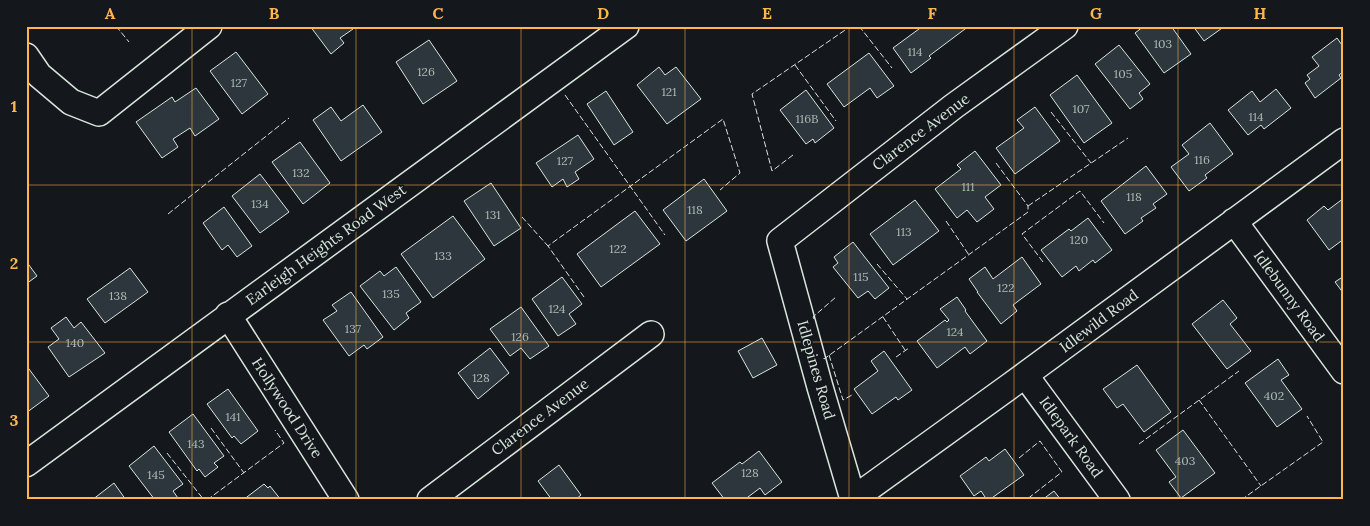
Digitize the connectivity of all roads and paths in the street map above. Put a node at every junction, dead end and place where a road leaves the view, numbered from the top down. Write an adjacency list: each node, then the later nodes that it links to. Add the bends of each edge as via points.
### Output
1 (209, 26): 4 (street, via 99,113 71,102 39,74)
2 (626, 26): 8 (street, Earleigh Heights Road West)
3 (1065, 26): 7 (street, Clarence Avenue, via 954,106)
4 (26, 56)
5 (1344, 141): 6 (street, Idlewild Road)
6 (1234, 221): 10 (street, Idlebunny Road); 11 (street, Idlewild Road)
7 (780, 241): 15 (street, Idlepines Road)
8 (228, 316): 12 (street, Earleigh Heights Road West); 13 (street, Hollywood Drive)
9 (651, 334): 14 (street, Clarence Avenue)
10 (1344, 371)
11 (1025, 375): 15 (street, Idlewild Road); 16 (street, Idlepark Road)
12 (26, 464)
13 (346, 500)
14 (430, 500)
15 (853, 500)
16 (1116, 500)

